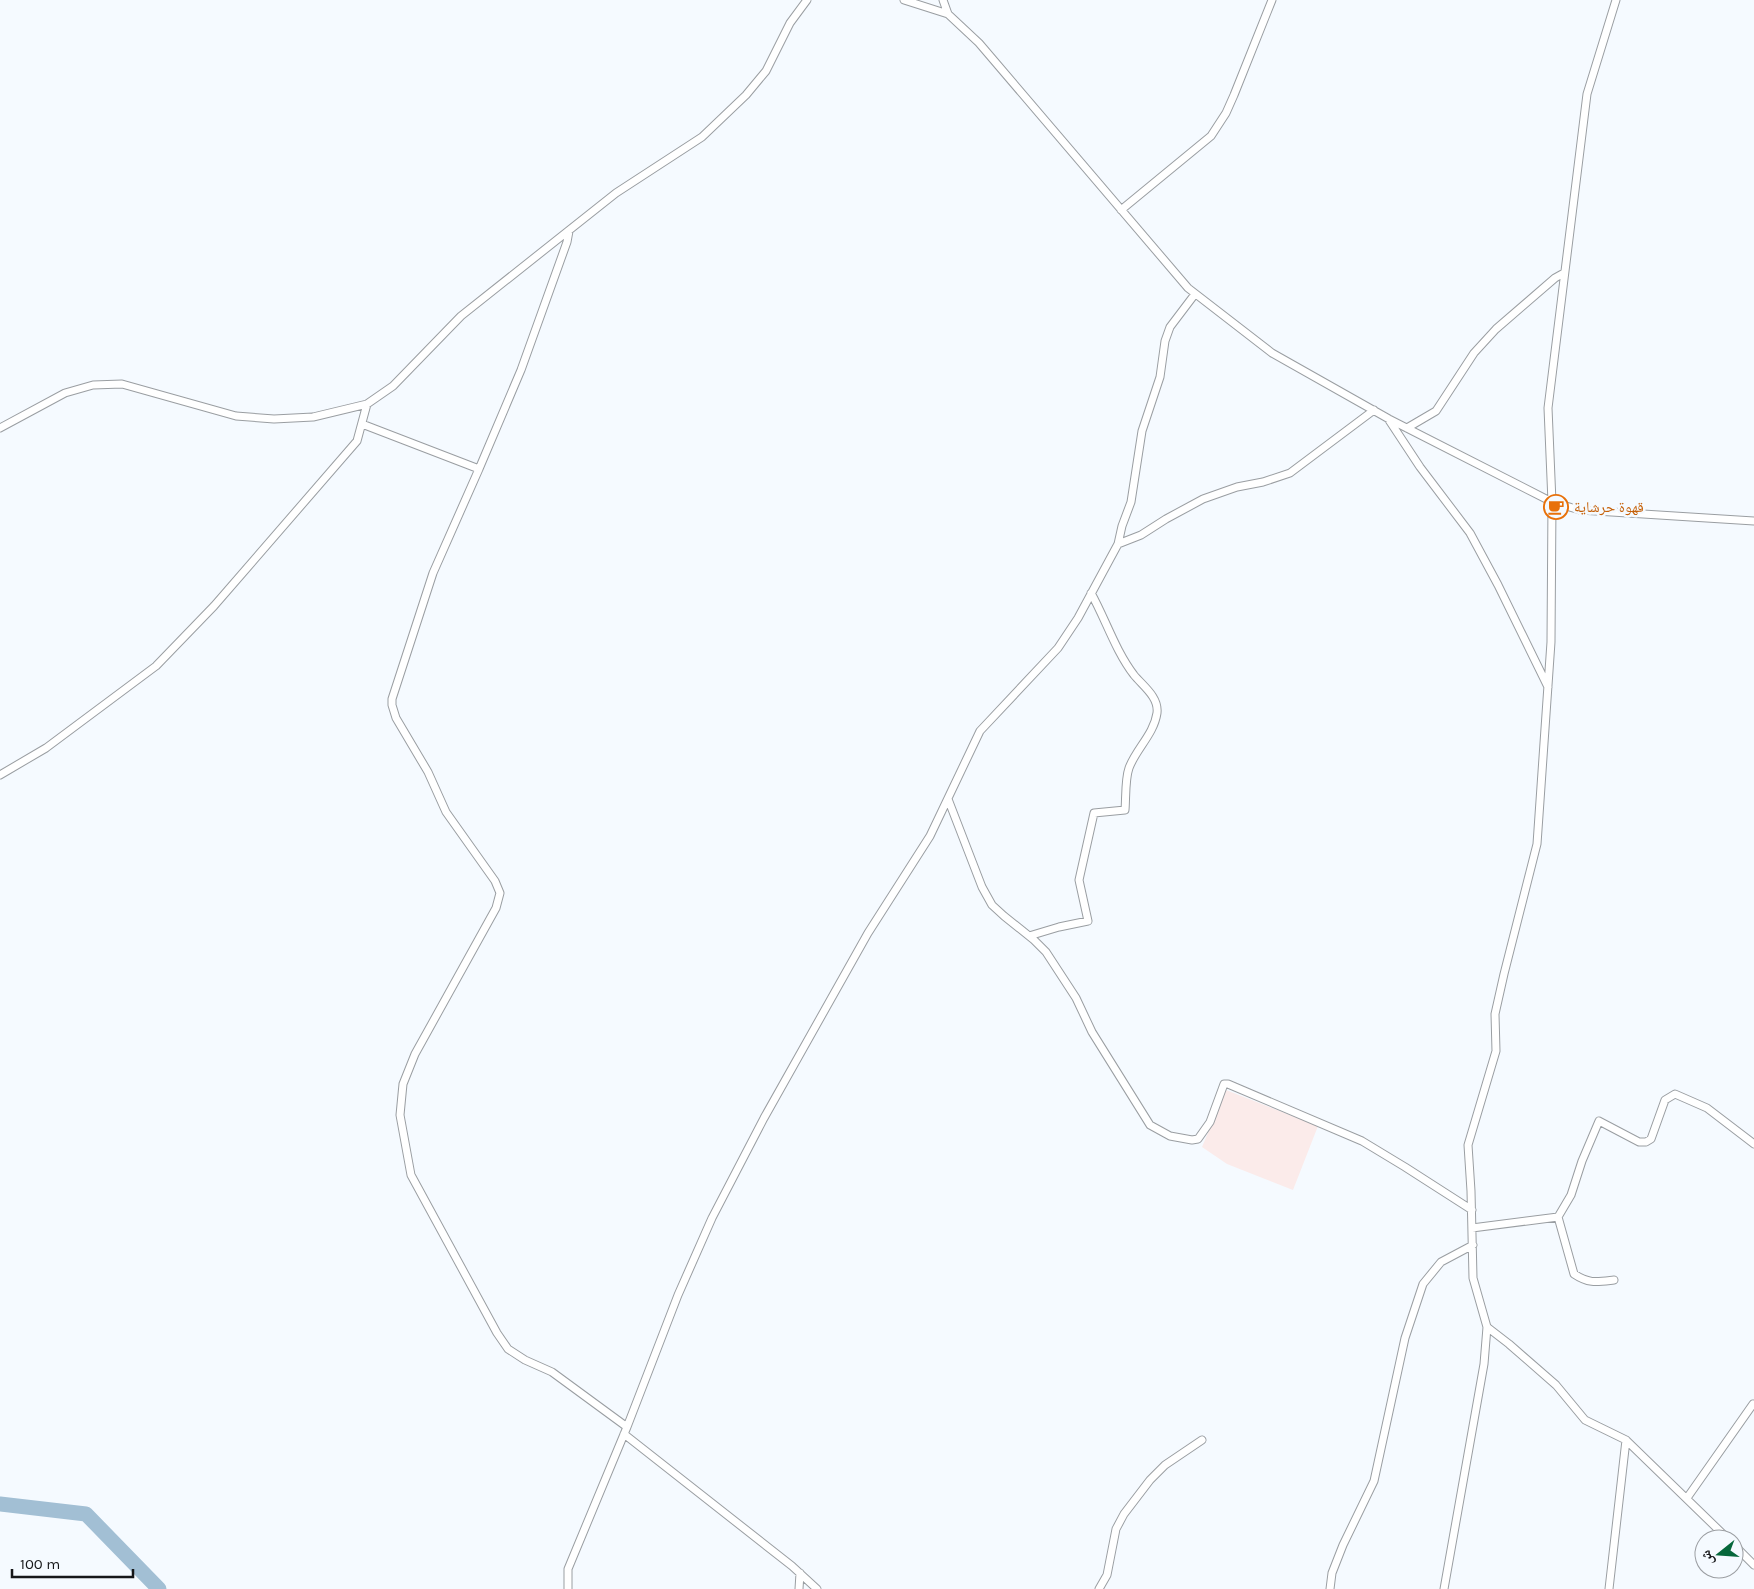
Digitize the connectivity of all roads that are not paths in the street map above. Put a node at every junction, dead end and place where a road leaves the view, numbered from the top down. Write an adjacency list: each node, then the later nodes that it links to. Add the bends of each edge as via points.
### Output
1 (807, 0): 8 (street, via 790,24 766,71 733,107 702,137 616,193)
2 (904, 0): 6 (street)
3 (943, 0): 6 (street)
4 (1272, 0): 7 (street, via 1226,113 1211,136)
5 (1616, 0): 9 (street, via 1586,94)
6 (948, 14): 7 (street, via 980,43)
7 (1121, 210): 10 (street, via 1165,264)
8 (569, 231): 11 (street, via 461,316 393,386); 17 (street, via 521,370)
9 (1564, 272): 16 (street, via 1496,329 1474,353 1436,410); 18 (street, via 1548,408)
10 (1195, 294): 12 (street, via 1272,353); 20 (street, via 1170,328 1165,341 1160,377 1142,431 1131,502)
11 (367, 404): 14 (street); 15 (street, via 313,418 274,420 236,416 122,384 94,385 65,393)
12 (1374, 410): 13 (street); 20 (street, via 1290,473 1203,499)
13 (1388, 419): 16 (street); 22 (street, via 1470,533)
14 (362, 424): 17 (street); 23 (street, via 357,441 214,606 156,666 46,748)
15 (0, 428)
16 (1407, 428): 18 (street)
17 (480, 469): 34 (street, via 433,573 394,689 392,705 446,812 500,893 496,908 414,1054 403,1084 401,1124 411,1175 508,1349 552,1372)
18 (1552, 502): 19 (street, via 1580,510); 22 (street)
19 (1754, 521)
20 (1118, 544): 21 (street)
21 (1091, 593): 24 (street, via 1058,648 980,731); 25 (street, via 1123,658 1153,696 1157,712 1129,768 1125,810 1094,812 1079,880 1088,921)
22 (1548, 687): 27 (street, via 1537,844 1495,1014 1496,1051 1468,1145)
23 (0, 775)
24 (948, 799): 25 (street, via 992,905); 34 (street, via 930,836 868,933 712,1218)
25 (1029, 936): 27 (street, via 1046,952 1076,998 1092,1032 1150,1125 1170,1136 1198,1139 1210,1122 1224,1084 1228,1084 1362,1141)
26 (1754, 1144): 28 (street, via 1707,1108 1675,1094 1665,1100 1651,1139 1646,1142 1639,1142 1599,1121 1571,1195)
27 (1472, 1210): 29 (street)
28 (1558, 1217): 29 (street); 31 (street, via 1574,1274 1593,1283)
29 (1472, 1228): 30 (street)
30 (1473, 1245): 32 (street, via 1473,1278); 46 (street, via 1440,1262 1423,1284 1406,1338 1374,1481 1343,1545 1332,1573)
31 (1614, 1280)
32 (1487, 1327): 36 (street, via 1556,1385 1585,1420); 47 (street, via 1484,1364)
33 (1753, 1404): 37 (street)
34 (625, 1430): 41 (street); 42 (street, via 568,1569)
35 (1202, 1440): 45 (street, via 1165,1465 1124,1514 1116,1530 1107,1575)
36 (1626, 1440): 37 (street); 48 (street)
37 (1687, 1498): 38 (street)
38 (1718, 1529)
39 (1744, 1555): 40 (street)
40 (1754, 1565)
41 (800, 1573): 43 (street); 44 (street)
42 (568, 1589)
43 (799, 1589)
44 (817, 1589)
45 (1099, 1589)
46 (1330, 1589)
47 (1444, 1589)
48 (1608, 1589)

